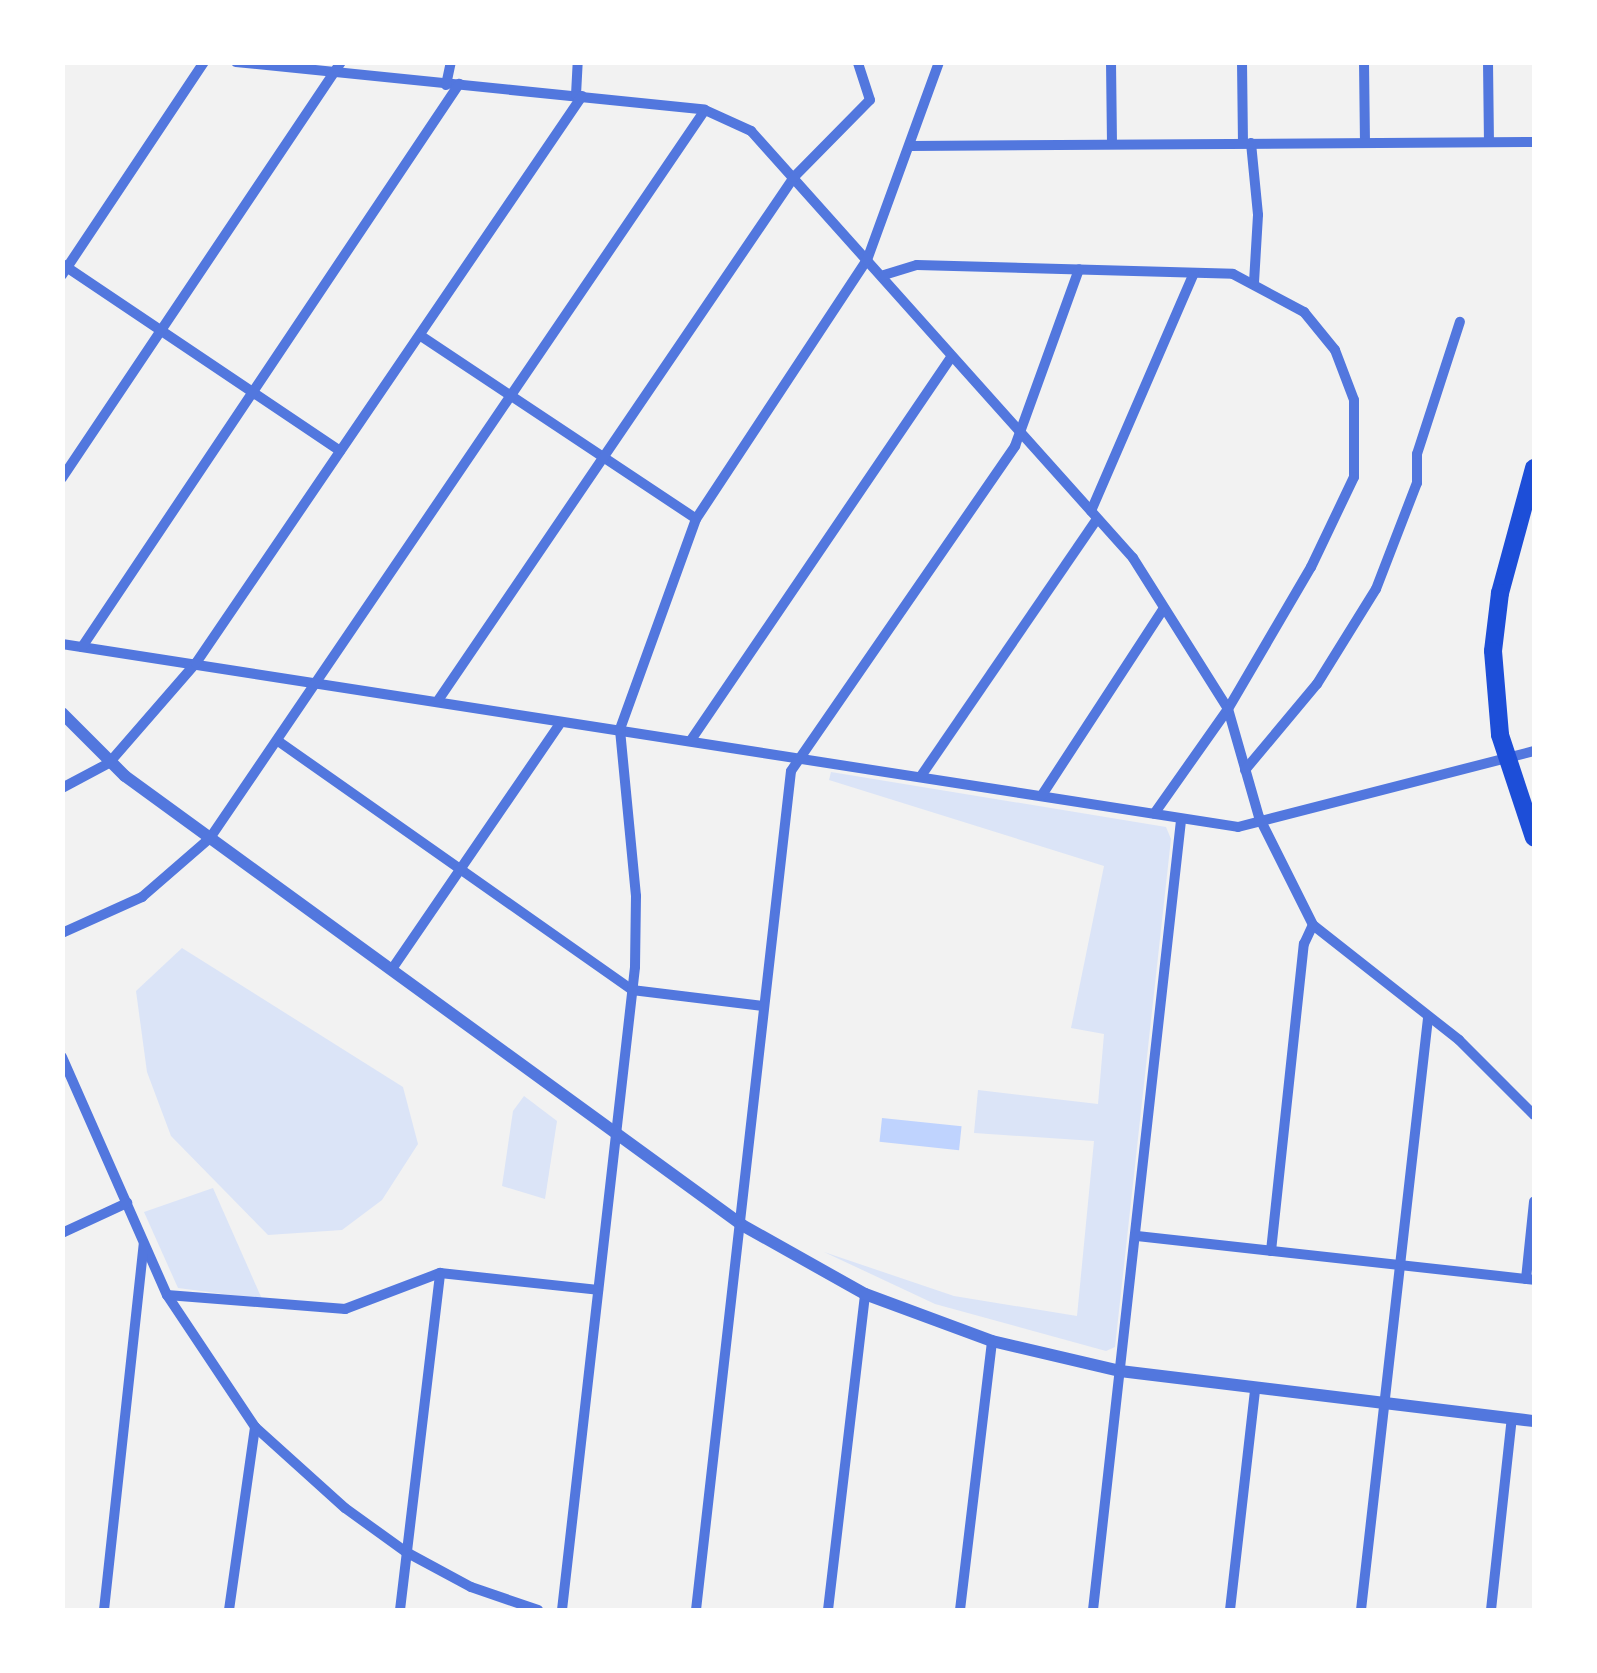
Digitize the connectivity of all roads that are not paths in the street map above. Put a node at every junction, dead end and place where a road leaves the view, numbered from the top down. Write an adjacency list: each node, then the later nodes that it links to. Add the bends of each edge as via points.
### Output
1 (204, 62): 24 (street)
2 (236, 62): 11 (street)
3 (451, 62): 13 (street)
4 (578, 62): 14 (street)
5 (858, 62): 22 (street, via 870,100)
6 (939, 62): 21 (street)
7 (1111, 62): 18 (street)
8 (1242, 62): 19 (street)
9 (1364, 62): 20 (street)
10 (1488, 62): 16 (street)
11 (340, 68): 13 (street); 30 (street)
12 (459, 84): 13 (street); 14 (street); 33 (street)
13 (446, 85)
14 (579, 96): 15 (street); 31 (street)
15 (704, 110): 22 (street, via 751,131); 34 (street)
16 (1489, 142): 17 (street); 20 (street)
17 (1534, 142)
18 (1112, 143): 19 (street); 21 (street)
19 (1247, 143): 20 (street); 28 (street, via 1258,215)
20 (1365, 143)
21 (910, 146): 23 (street)
22 (794, 178): 23 (street); 37 (street)
23 (866, 260): 27 (street); 41 (street)
24 (64, 269): 30 (street)
25 (1079, 269): 26 (street); 27 (street, via 918,265); 35 (street)
26 (1194, 272): 28 (street, via 1233,274); 40 (street)
27 (884, 275): 32 (street)
28 (1254, 283): 48 (street, via 1304,312 1335,350 1354,400 1359,442 1354,477 1311,567)
29 (1460, 322): 58 (street, via 1417,454 1417,483 1405,522 1376,589 1318,684)
30 (162, 331): 33 (street); 39 (street)
31 (422, 336): 34 (street); 36 (street)
32 (952, 358): 35 (street); 52 (street)
33 (251, 392): 36 (street); 44 (street)
34 (513, 397): 37 (street); 46 (street)
35 (1019, 430): 40 (street); 55 (street)
36 (340, 451): 45 (street)
37 (603, 457): 41 (street); 47 (street)
38 (1534, 468): 56 (main road, via 1500,593 1493,651 1496,714)
39 (62, 478)
40 (1094, 515): 42 (street, via 1133,558); 59 (street)
41 (696, 519): 51 (street)
42 (1164, 608): 48 (street); 61 (street)
43 (62, 644): 44 (street)
44 (82, 646): 45 (street)
45 (196, 663): 46 (street); 57 (street)
46 (317, 681): 47 (street); 53 (street)
47 (439, 700): 50 (street)
48 (1228, 709): 58 (street); 62 (street)
49 (62, 713): 57 (street)
50 (560, 722): 51 (street); 67 (street)
51 (620, 729): 52 (street); 71 (street, via 636,896)
52 (690, 740): 55 (street)
53 (278, 741): 65 (street); 67 (street)
54 (1534, 751): 56 (street)
55 (802, 758): 59 (street); 72 (street, via 791,772)
56 (1508, 759): 63 (street); 66 (main road)
57 (109, 762): 60 (street); 65 (street)
58 (1245, 770): 63 (street)
59 (921, 776): 61 (street)
60 (62, 788)
61 (1042, 795): 62 (street)
62 (1154, 814): 64 (street)
63 (1259, 817): 64 (street, via 1238,827); 68 (street)
64 (1181, 822): 81 (street)
65 (210, 838): 69 (street, via 142,897); 70 (street)
66 (1534, 838)
67 (462, 867): 70 (street); 71 (street)
68 (1313, 925): 73 (street); 83 (street, via 1304,944)
69 (62, 934)
70 (392, 970): 76 (street)
71 (632, 990): 72 (street); 76 (street)
72 (763, 1006): 79 (street)
73 (1428, 1018): 75 (street); 84 (street)
74 (62, 1058): 78 (street)
75 (1534, 1115)
76 (615, 1132): 79 (street); 87 (street)
77 (1534, 1201): 86 (street)
78 (127, 1203): 80 (street); 82 (street)
79 (742, 1225): 88 (street); 103 (street)
80 (62, 1233)
81 (1137, 1236): 83 (street); 91 (street)
82 (144, 1243): 89 (street); 98 (street)
83 (1271, 1251): 84 (street)
84 (1400, 1265): 86 (street); 93 (street)
85 (440, 1272): 87 (street); 89 (street, via 345,1309); 97 (street)
86 (1530, 1280)
87 (598, 1290): 102 (street)
88 (865, 1294): 90 (street); 104 (street)
89 (167, 1295): 96 (street)
90 (992, 1341): 91 (street); 105 (street)
91 (1120, 1371): 92 (street); 106 (street)
92 (1255, 1390): 93 (street); 107 (street)
93 (1384, 1404): 94 (street); 108 (street)
94 (1512, 1418): 95 (street); 109 (street)
95 (1534, 1421)
96 (255, 1427): 97 (street, via 345,1508); 99 (street)
97 (406, 1552): 100 (street); 101 (street, via 471,1587)
98 (104, 1610)
99 (229, 1610)
100 (400, 1610)
101 (538, 1610)
102 (562, 1610)
103 (696, 1610)
104 (828, 1610)
105 (960, 1610)
106 (1093, 1610)
107 (1230, 1610)
108 (1360, 1610)
109 (1491, 1610)

